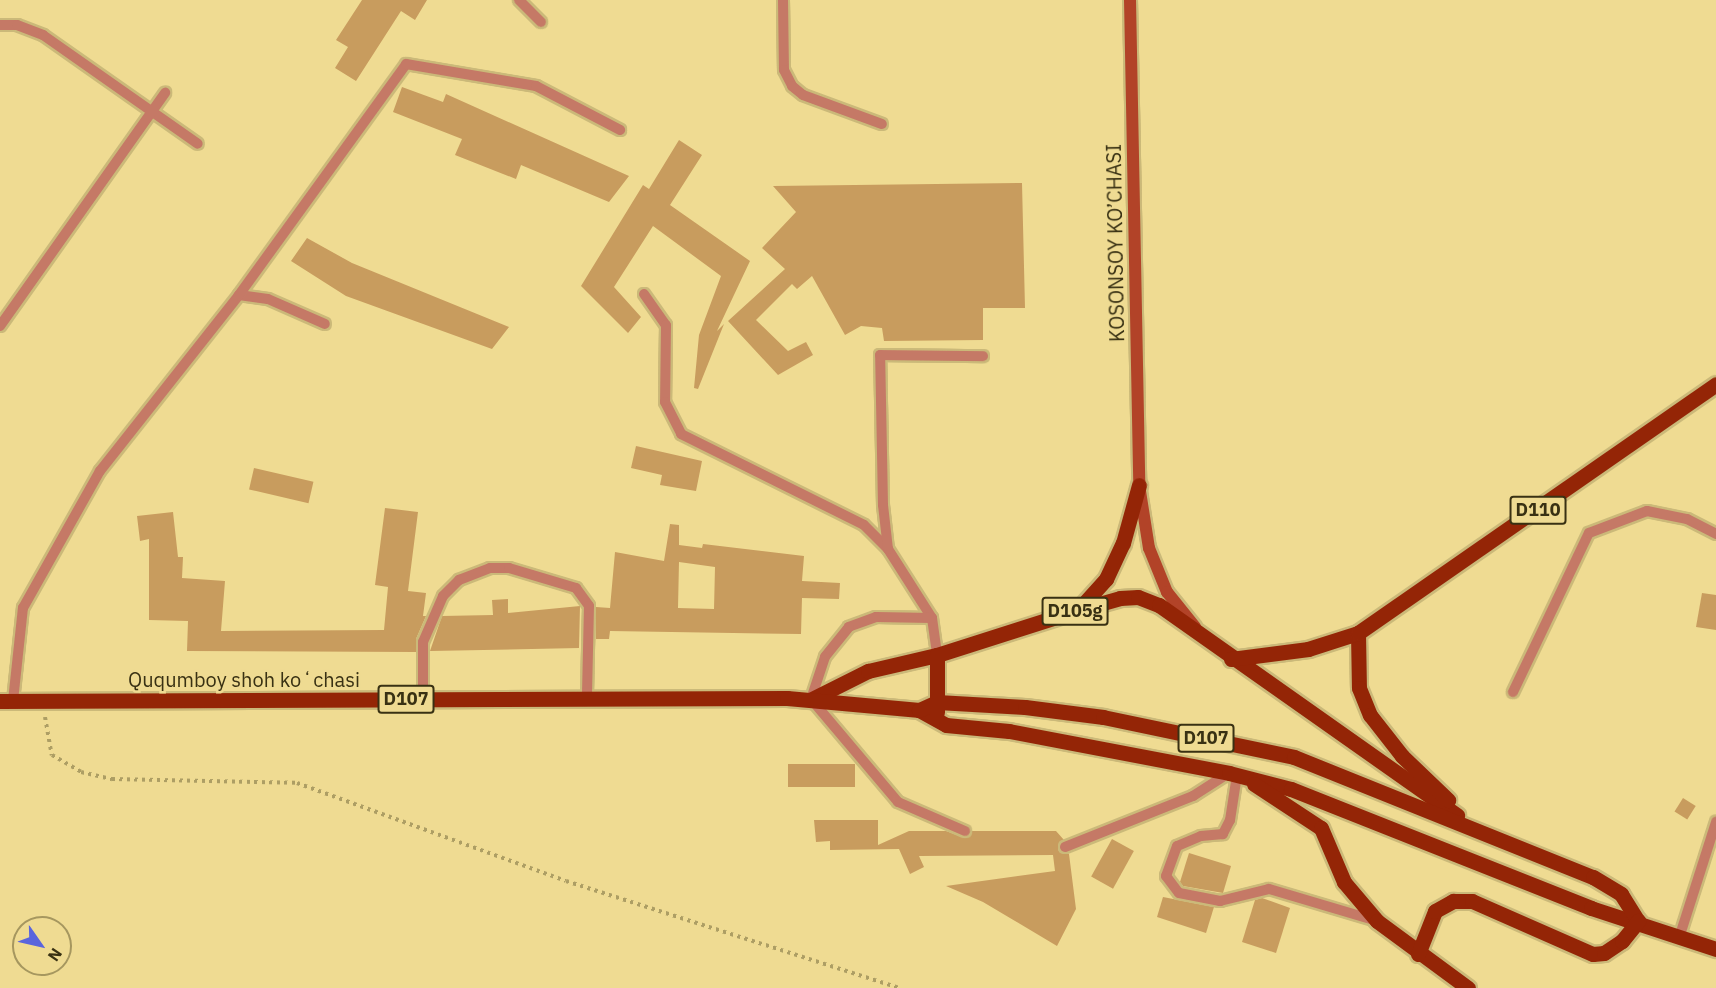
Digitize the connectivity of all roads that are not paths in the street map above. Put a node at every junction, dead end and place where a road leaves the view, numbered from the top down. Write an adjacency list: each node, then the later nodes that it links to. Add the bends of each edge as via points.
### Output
1 (519, 0): 4 (lane)
2 (783, 0): 8 (lane, via 784,70 792,86 803,95)
3 (1131, 0): 17 (main road, KOSONSOY KO’CHASI / D105g)
4 (541, 22)
5 (0, 25): 7 (lane, via 17,25 43,35)
6 (165, 93): 7 (lane)
7 (153, 112): 10 (lane); 14 (lane)
8 (882, 124)
9 (620, 130): 12 (lane, via 536,86 406,64)
10 (198, 144)
11 (644, 294): 19 (lane, via 666,326 665,402 681,434 848,515)
12 (239, 295): 13 (lane, via 268,299); 30 (lane, via 100,471 23,608)
13 (325, 324)
14 (0, 326)
15 (983, 356): 19 (lane, via 880,355 883,505)
16 (1716, 384): 23 (main road, D110)
17 (1139, 485): 20 (main road, D105g, via 1123,543 1106,579); 22 (main road, D105g, via 1149,548 1167,592)
18 (1716, 534): 26 (lane, via 1687,519 1647,511 1589,533)
19 (888, 549): 21 (lane)
20 (1078, 610): 22 (main road, via 1138,597); 24 (main road, D105g)
21 (932, 618): 24 (lane); 29 (lane, via 876,616 849,627 825,657)
22 (1198, 631): 25 (main road)
23 (1358, 633): 25 (main road, D110, via 1308,650); 37 (main road, via 1359,688 1370,715 1402,756)
24 (937, 655): 29 (main road, D105g, via 868,671); 31 (main road)
25 (1231, 659): 37 (main road)
26 (1513, 692)
27 (587, 697): 28 (main road, Ququmboy shoh koʻchasi / D107); 28 (lane, via 589,606 576,588 509,568 490,568 459,580 443,596 423,642); 29 (main road, Ququmboy shoh koʻchasi / D107)
28 (423, 698): 30 (main road, Ququmboy shoh koʻchasi / D107)
29 (811, 699): 32 (main road, D107); 36 (lane, via 898,802)
30 (7, 701)
31 (937, 702): 32 (main road, D107); 33 (main road); 37 (main road, D107, via 1103,717 1294,757)
32 (913, 709): 33 (main road, D107)
33 (937, 720): 34 (main road, D107, via 946,725 1009,731)
34 (1235, 774): 38 (lane, via 1193,796); 39 (main road, via 1321,828 1344,882); 39 (lane, via 1230,820 1223,834 1201,836 1177,846 1166,876 1179,893 1220,901 1269,889); 40 (main road, D107, via 1291,789 1591,908)
35 (1716, 822): 41 (lane)
36 (965, 831)
37 (1482, 832): 40 (main road, D107, via 1593,877 1621,894)
38 (1065, 847)
39 (1377, 921): 43 (main road)
40 (1638, 921): 41 (main road, D107); 43 (main road, via 1622,941 1593,954 1472,901 1453,901 1443,904 1432,917)
41 (1680, 935): 42 (main road, D107)
42 (1716, 950)
43 (1418, 954): 44 (main road)
44 (1468, 988)

